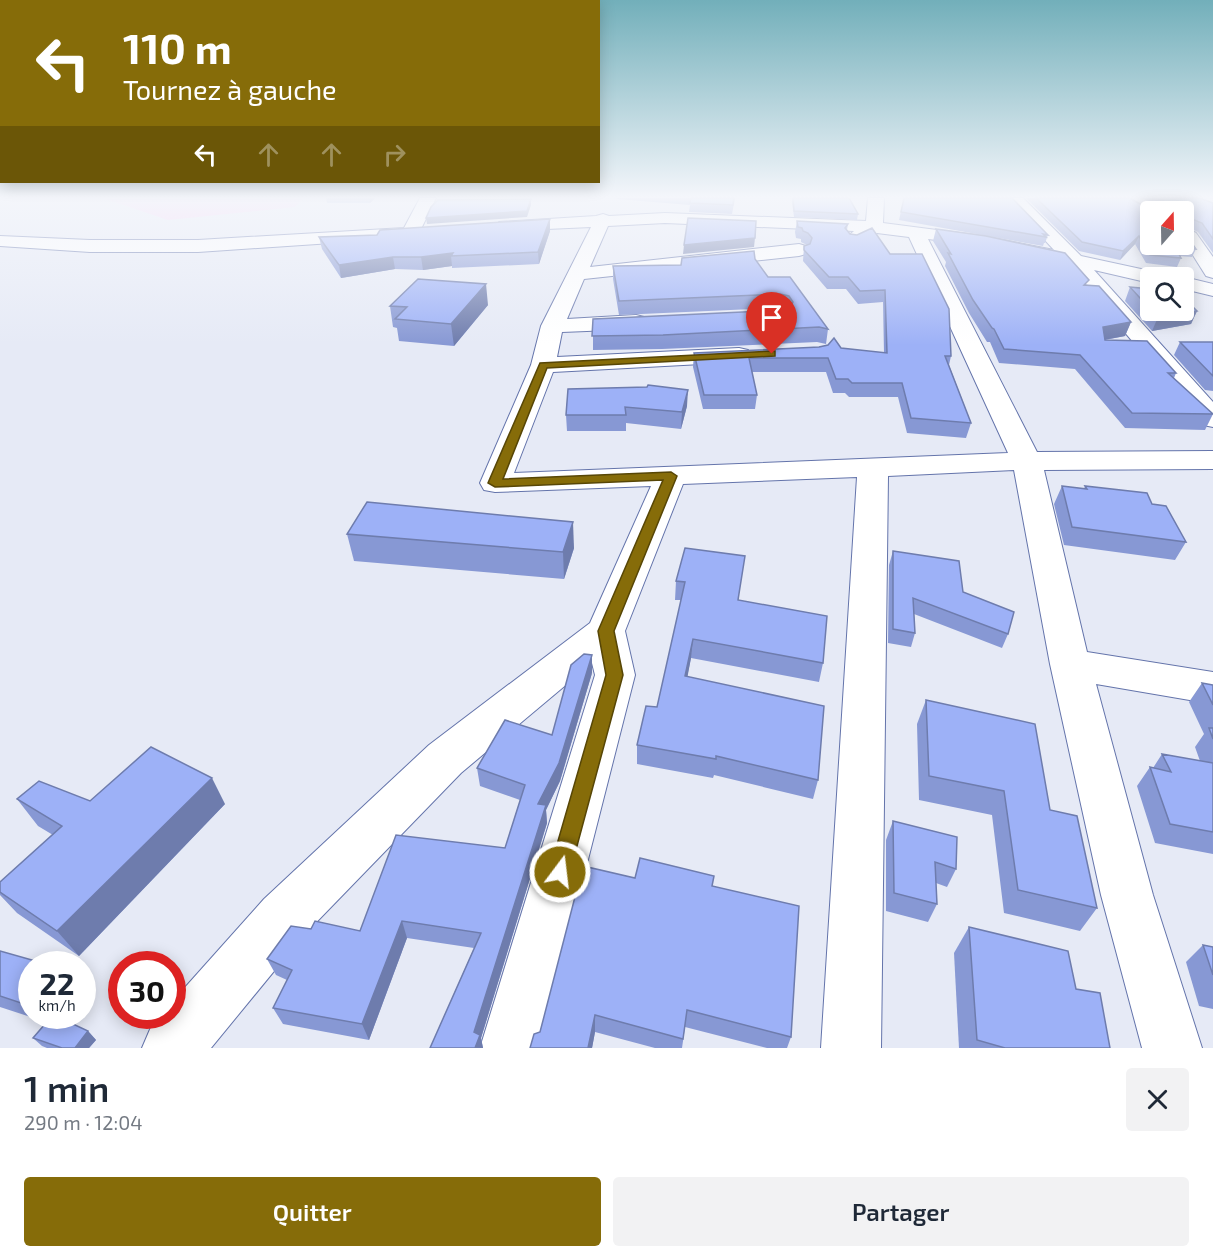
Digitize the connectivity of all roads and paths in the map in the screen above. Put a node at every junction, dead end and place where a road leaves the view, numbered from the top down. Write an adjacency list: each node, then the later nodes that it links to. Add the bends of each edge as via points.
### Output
1 (88, 247): 8 (street)
2 (585, 247): 11 (street)
3 (923, 247): 21 (street)
4 (1014, 247): 9 (street)
5 (1061, 247): 9 (street)
6 (1197, 247): 10 (street)
7 (798, 250): 11 (street)
8 (0, 258)
9 (1072, 258): 12 (street); 19 (street)
10 (1213, 272)
11 (576, 274): 16 (street)
12 (1140, 274)
13 (1194, 286): 14 (street)
14 (1213, 290)
15 (659, 321): 16 (street)
16 (552, 326): 18 (street)
17 (758, 354): 18 (street)
18 (543, 365): 23 (street, via 495,483)
19 (1213, 419)
20 (1213, 460): 21 (street)
21 (1027, 461): 22 (street); 25 (street)
22 (873, 467): 23 (street); 29 (street)
23 (671, 476): 24 (street)
24 (606, 631): 27 (street, via 445,759 283,918); 28 (street, via 615,675)
25 (1070, 664): 26 (street); 30 (street, via 1127,895)
26 (1213, 688)
27 (172, 1048)
28 (510, 1048)
29 (851, 1048)
30 (1172, 1048)

